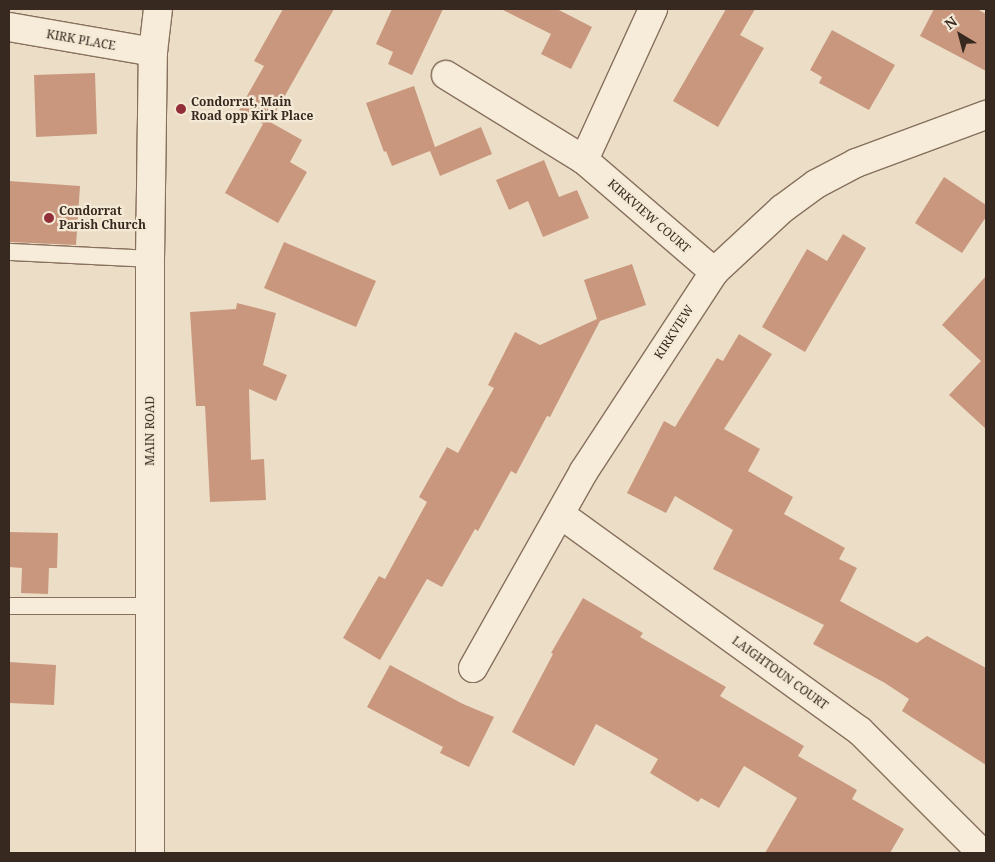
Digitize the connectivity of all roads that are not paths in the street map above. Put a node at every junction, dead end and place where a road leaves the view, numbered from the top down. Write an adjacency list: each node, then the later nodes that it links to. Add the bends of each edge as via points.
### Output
1 (158, 9): 4 (street, MAIN ROAD)
2 (653, 9): 7 (street)
3 (9, 27): 4 (street, KIRK PLACE)
4 (153, 52): 9 (street, MAIN ROAD)
5 (446, 74): 7 (street, KIRKVIEW COURT)
6 (986, 115): 10 (street, KIRKVIEW, via 856,162 816,184 782,209)
7 (584, 160): 10 (street, KIRKVIEW COURT)
8 (9, 252): 9 (lane)
9 (150, 259): 13 (street, MAIN ROAD)
10 (714, 272): 11 (street, KIRKVIEW, via 584,471)
11 (560, 514): 14 (street, KIRKVIEW); 16 (street, LAIGHTOUN COURT, via 860,730)
12 (9, 606): 13 (lane)
13 (151, 606): 15 (street, MAIN ROAD)
14 (473, 668)
15 (150, 853)
16 (982, 853)

